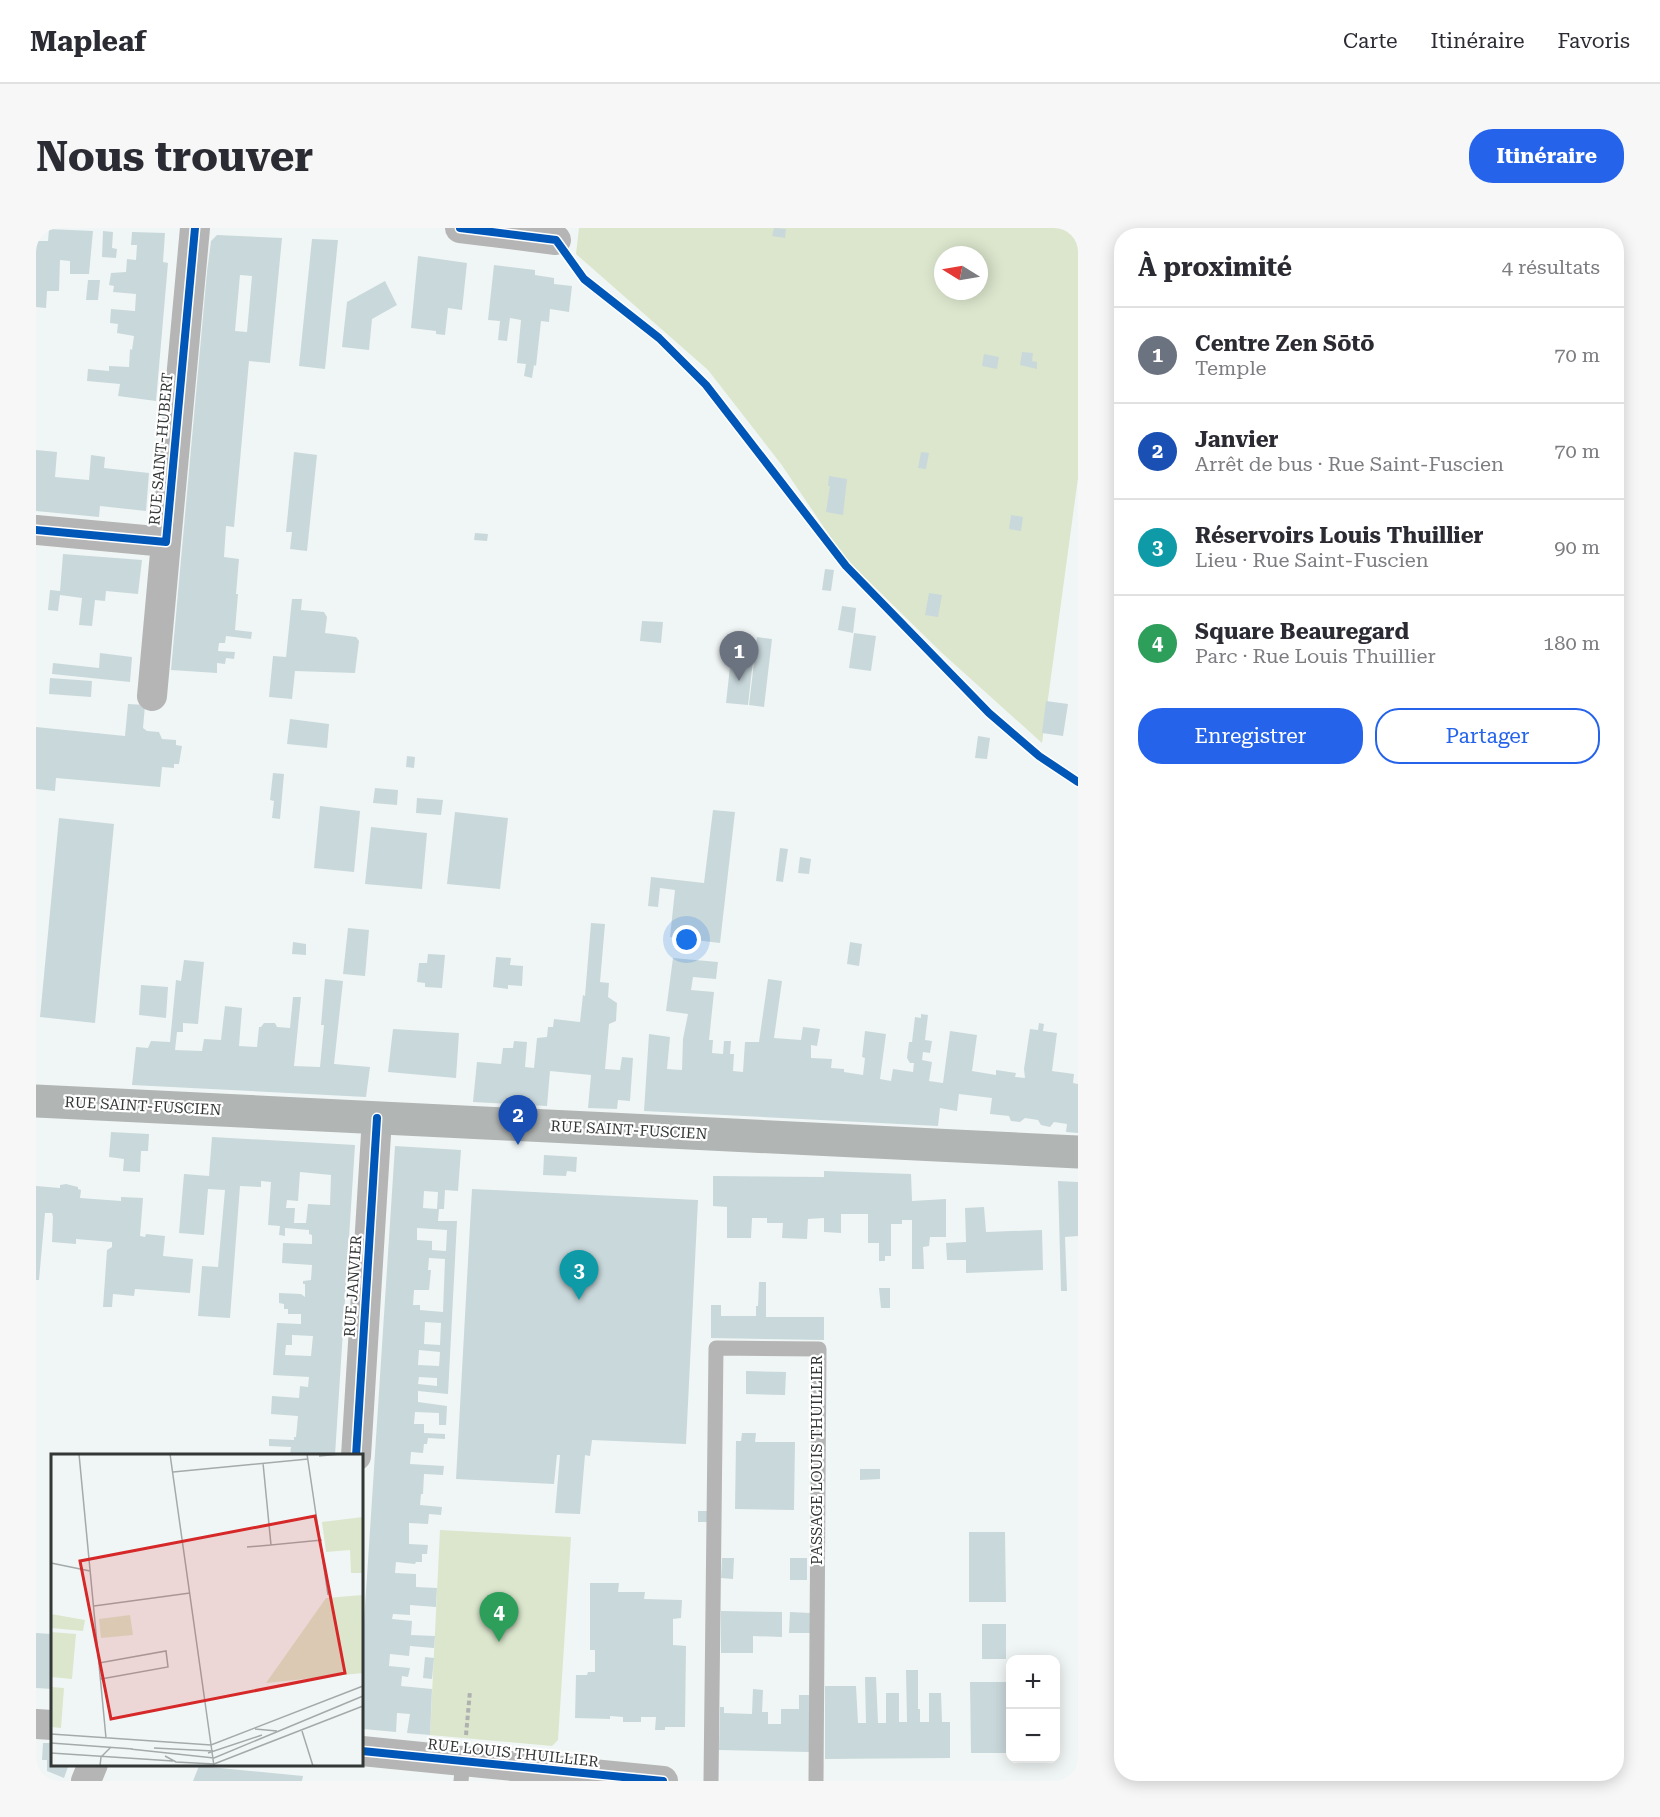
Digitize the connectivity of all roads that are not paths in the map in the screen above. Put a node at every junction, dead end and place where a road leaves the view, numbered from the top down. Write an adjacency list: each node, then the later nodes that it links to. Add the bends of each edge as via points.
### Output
1 (195, 228): 5 (street, RUE SAINT-HUBERT)
2 (460, 228): 3 (street)
3 (556, 240)
4 (36, 530): 5 (street, RUE SAINT-HUBERT)
5 (166, 542): 6 (street)
6 (152, 696)
7 (36, 1101): 8 (main road, RUE SAINT-FUSCIEN)
8 (377, 1118): 9 (main road, RUE SAINT-FUSCIEN); 10 (street, RUE JANVIER)
9 (1078, 1152)
10 (356, 1454)
11 (36, 1724): 12 (street)
12 (51, 1725)
13 (363, 1751): 15 (street, RUE LOUIS THUILLIER)
14 (92, 1766): 16 (street)
15 (462, 1771): 17 (street, RUE LOUIS THUILLIER)
16 (86, 1781)
17 (663, 1781)
18 (711, 1781): 19 (lane, PASSAGE LOUIS THUILLIER, via 716,1348 819,1349)
19 (816, 1781)

